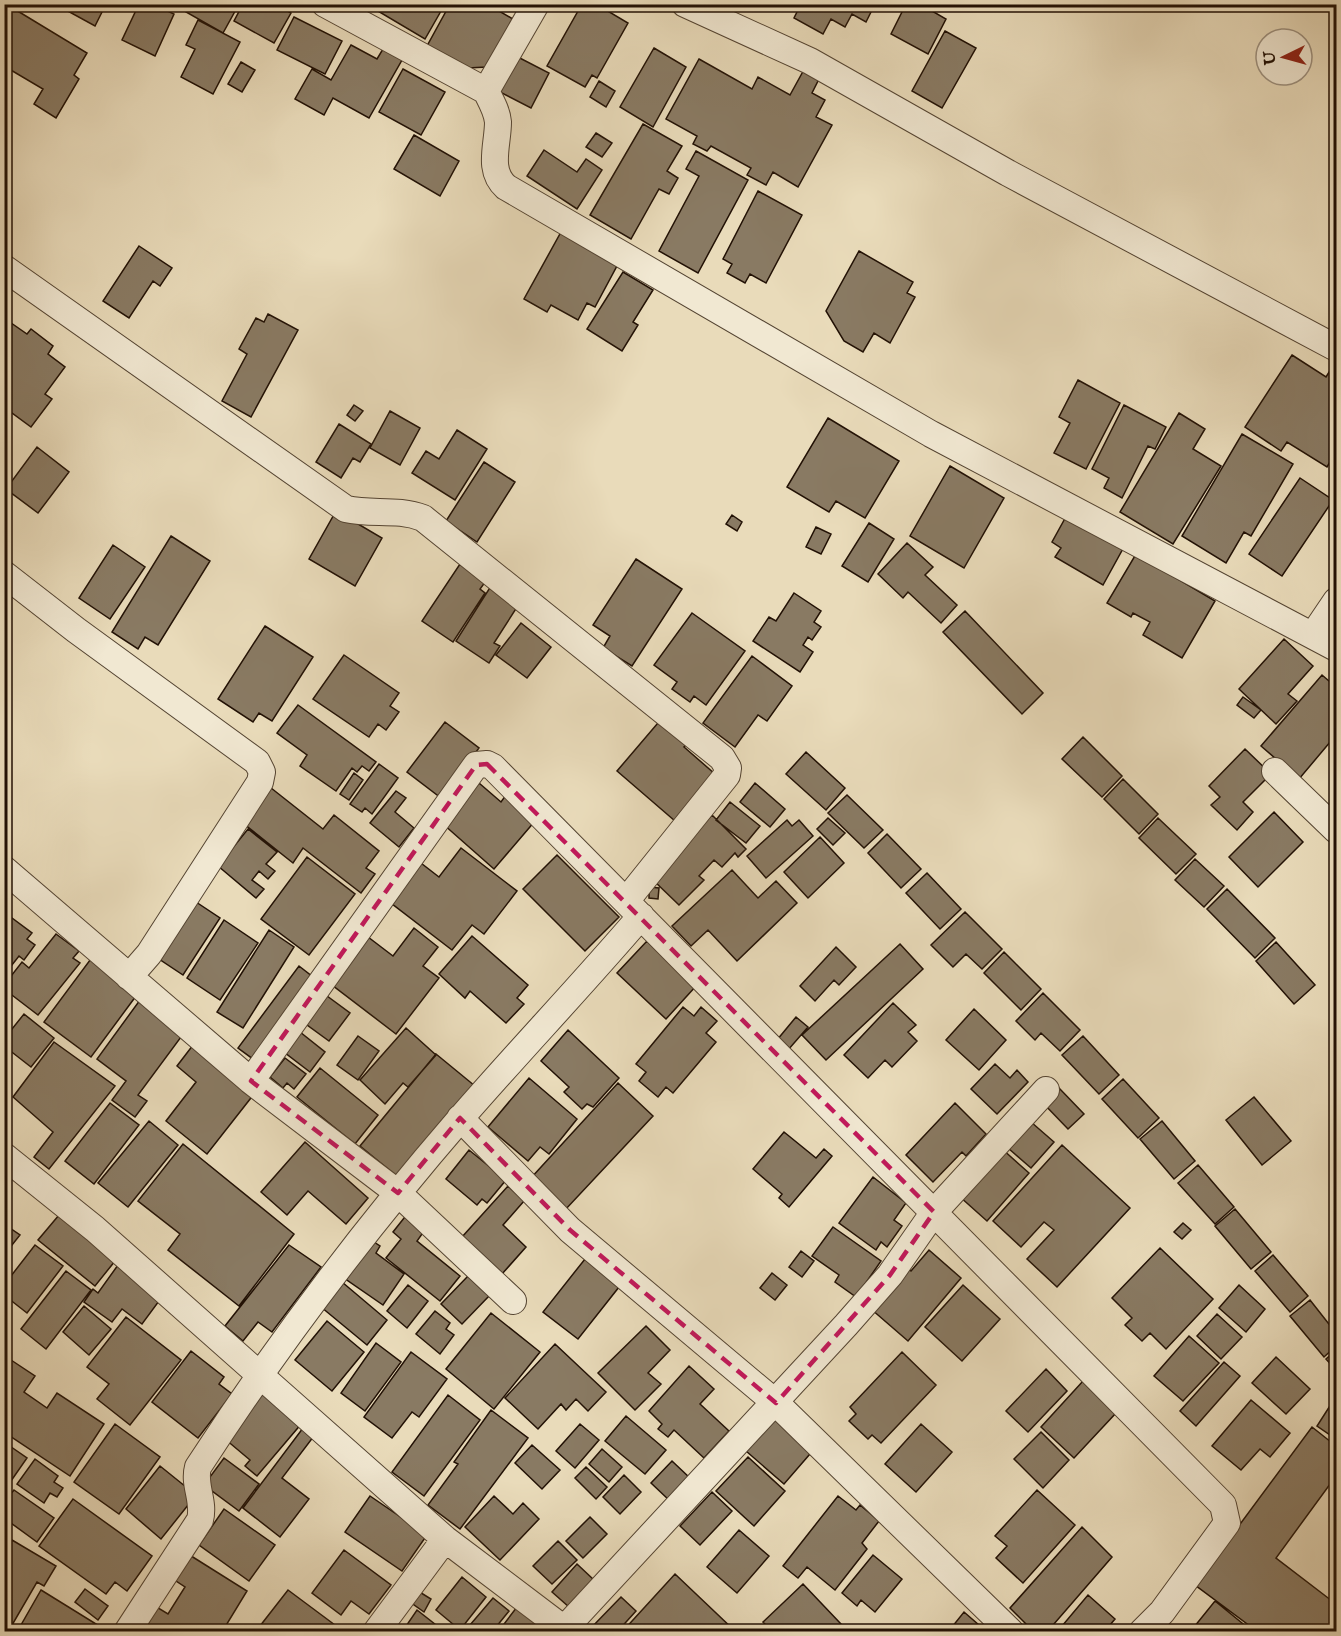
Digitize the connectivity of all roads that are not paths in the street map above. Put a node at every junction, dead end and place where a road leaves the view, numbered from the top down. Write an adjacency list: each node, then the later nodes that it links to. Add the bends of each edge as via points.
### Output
1 (325, 4): 4 (street)
2 (536, 4): 4 (street)
3 (685, 4): 6 (street, via 810,61 1008,173)
4 (486, 91): 9 (street, via 498,121 496,170 506,187 931,434)
5 (4, 268): 14 (street, via 346,509 363,513 407,512 423,518 722,758 727,775)
6 (1336, 348)
7 (4, 574): 15 (street, via 257,762 262,772 260,782 155,945)
8 (1336, 601): 9 (street)
9 (1313, 636): 10 (street)
10 (1336, 648)
11 (1275, 771): 12 (street)
12 (1336, 830)
13 (4, 869): 15 (street)
14 (633, 909): 16 (street, via 493,767 477,765); 18 (street); 21 (street)
15 (129, 977): 16 (street)
16 (251, 1081): 20 (street)
17 (1046, 1090): 21 (street)
18 (460, 1119): 20 (street); 24 (street, via 570,1230)
19 (4, 1156): 23 (street, via 95,1229)
20 (398, 1193): 22 (street); 23 (street)
21 (934, 1212): 24 (street, via 890,1275); 30 (street, via 1223,1505 1227,1523 1162,1612)
22 (513, 1301)
23 (259, 1374): 25 (street); 27 (street, via 198,1467 195,1476 202,1510 200,1520)
24 (776, 1403): 26 (street); 29 (street)
25 (445, 1539): 26 (street); 28 (street)
26 (566, 1630)
27 (127, 1632)
28 (376, 1632)
29 (1011, 1632)
30 (1142, 1632)

